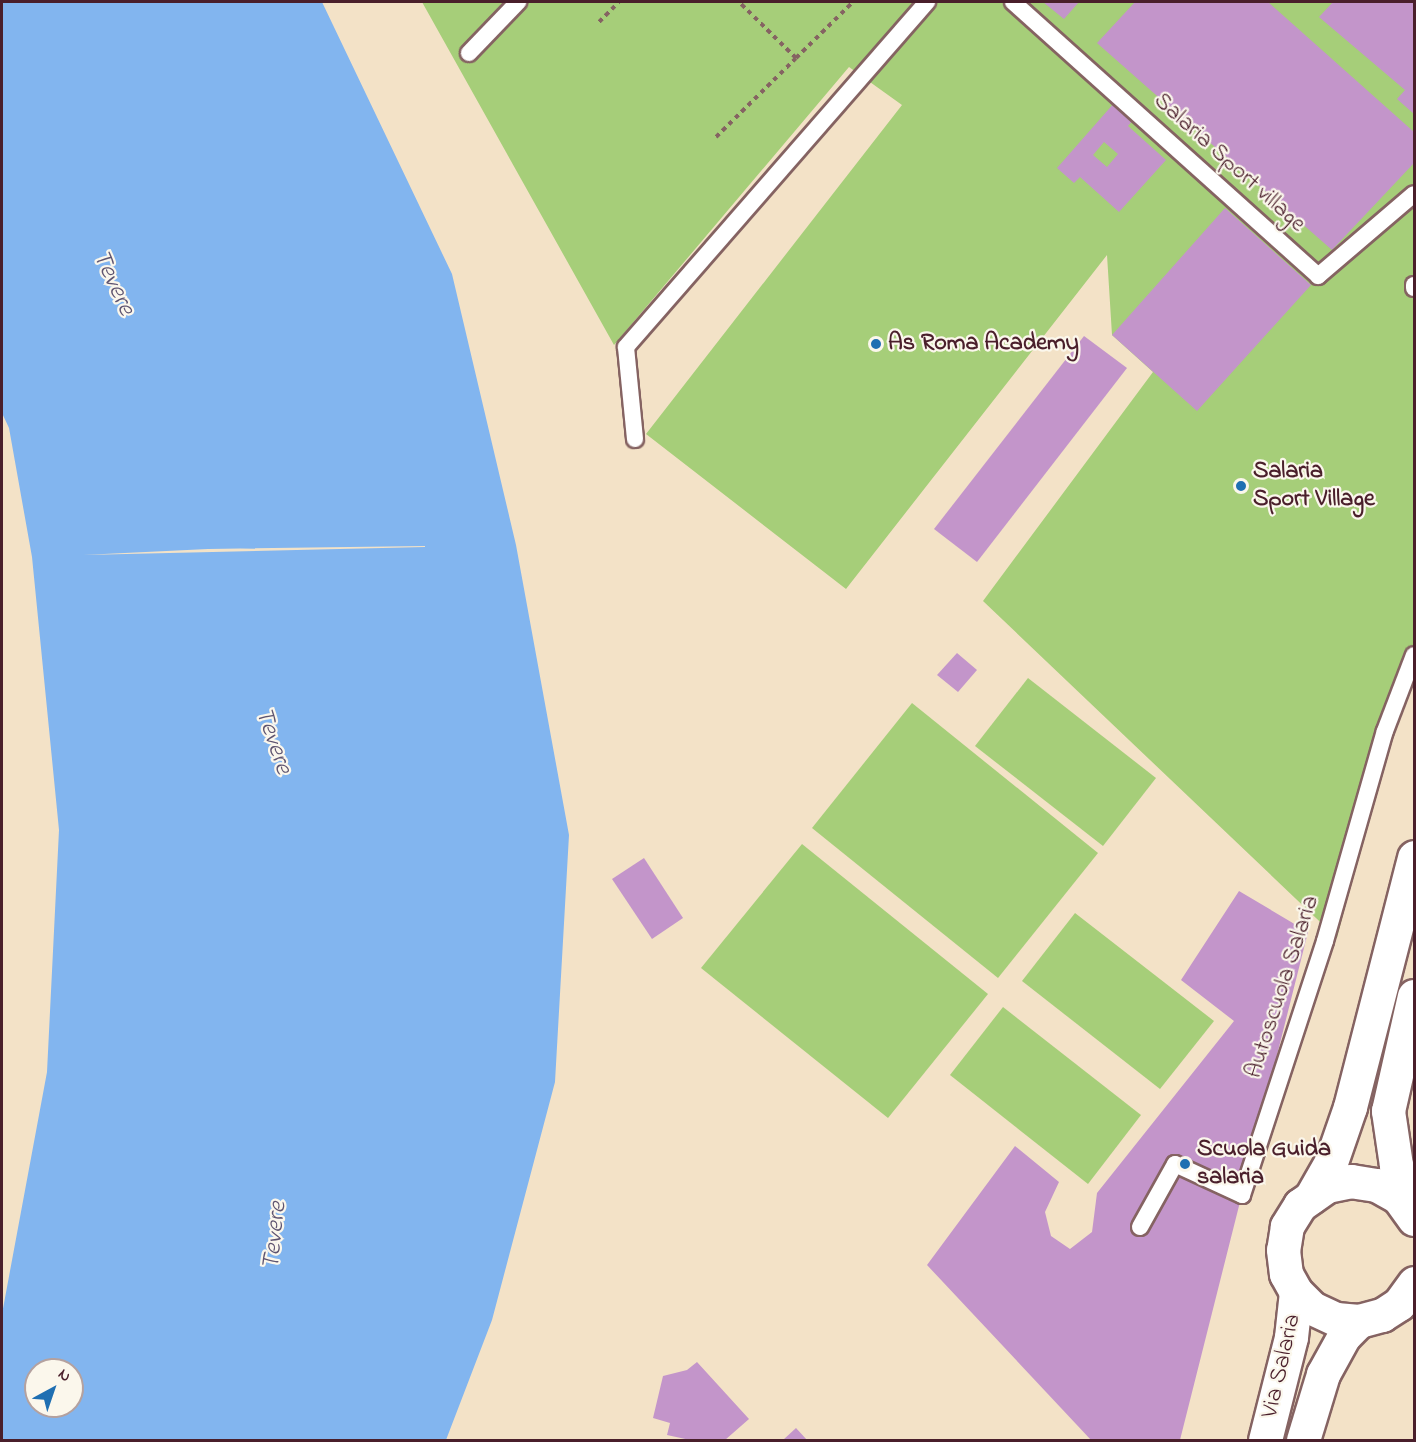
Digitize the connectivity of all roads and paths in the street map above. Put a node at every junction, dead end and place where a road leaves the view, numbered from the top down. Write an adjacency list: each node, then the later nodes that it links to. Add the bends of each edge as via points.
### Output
1 (518, 2): 8 (lane)
2 (620, 2): 7 (path)
3 (739, 2): 9 (path)
4 (852, 2): 9 (path)
5 (927, 2): 12 (lane, via 626,347)
6 (1013, 2): 11 (lane, Salaria Sport village, via 1318,276)
7 (599, 22)
8 (469, 52)
9 (796, 58): 10 (path)
10 (716, 137)
11 (1414, 194)
12 (635, 439)
13 (1414, 655): 18 (lane, Autoscuola Salaria, via 1385,731 1325,941 1242,1194 1175,1164)
14 (1414, 857): 16 (main road, via 1350,1107 1331,1162)
15 (1414, 996): 17 (main road, via 1388,1111 1396,1165)
16 (1311, 1197): 17 (main road, via 1327,1186 1351,1181 1376,1185 1398,1197); 20 (main road, via 1300,1205 1287,1226 1283,1250 1286,1274)
17 (1414, 1218)
18 (1140, 1227)
19 (1414, 1283): 21 (main road, via 1399,1304 1382,1315)
20 (1296, 1292): 21 (main road, via 1312,1308 1336,1319); 22 (main road, Via Salaria, via 1291,1337)
21 (1359, 1321): 23 (main road, Via Salaria, via 1344,1336 1328,1363)
22 (1265, 1440)
23 (1303, 1440)

